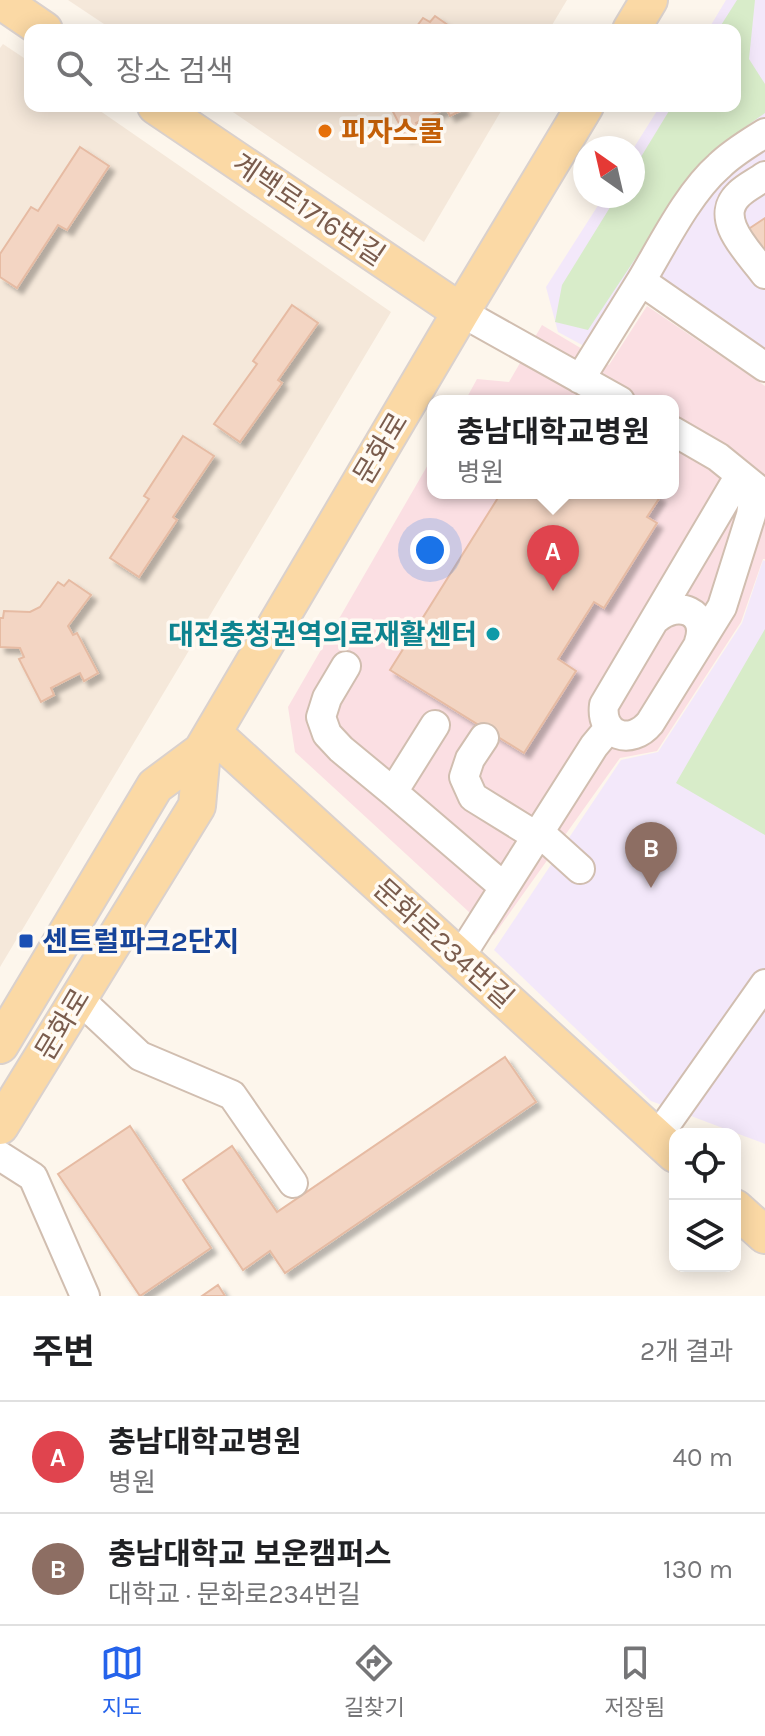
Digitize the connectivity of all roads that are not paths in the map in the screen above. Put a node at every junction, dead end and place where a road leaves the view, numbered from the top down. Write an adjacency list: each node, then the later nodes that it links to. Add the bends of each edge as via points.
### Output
1 (0, 0): 3 (main road)
2 (649, 0): 4 (main road)
3 (35, 24)
4 (635, 24)
5 (165, 112): 11 (main road, 계백로1716번길)
6 (581, 112): 11 (main road, 문화로)
7 (765, 133): 10 (street, via 718,166 701,185)
8 (765, 176): 9 (street, via 737,194 729,211 730,226)
9 (765, 274)
10 (641, 281): 12 (street); 13 (street)
11 (461, 312): 13 (street); 23 (main road, 문화로)
12 (765, 367)
13 (580, 379): 14 (street)
14 (609, 395)
15 (679, 434): 16 (street)
16 (740, 475): 17 (street); 18 (street, via 755,487 751,515 722,607)
17 (656, 619): 18 (street, via 669,609 685,610 701,627); 21 (street, via 604,705)
18 (699, 642): 21 (street, via 644,729 623,736)
19 (346, 666): 24 (street, via 321,717 327,734)
20 (435, 725): 24 (street)
21 (609, 728): 25 (street)
22 (484, 738): 25 (street, via 464,777 473,797)
23 (207, 742): 28 (main road, 문화로234번길); 30 (main road, 문화로, via 197,806); 31 (main road, 문화로, via 155,786)
24 (393, 792): 27 (street)
25 (538, 834): 26 (street); 27 (street)
26 (580, 869)
27 (504, 887): 28 (street)
28 (460, 957): 33 (main road, 문화로234번길)
29 (765, 984): 33 (street)
30 (78, 998): 32 (main road, 문화로); 35 (street, via 140,1056 232,1095)
31 (0, 1045)
32 (0, 1126)
33 (666, 1146)
34 (0, 1156): 38 (street, via 33,1177)
35 (293, 1183)
36 (741, 1213): 37 (main road)
37 (765, 1235)
38 (85, 1296)

